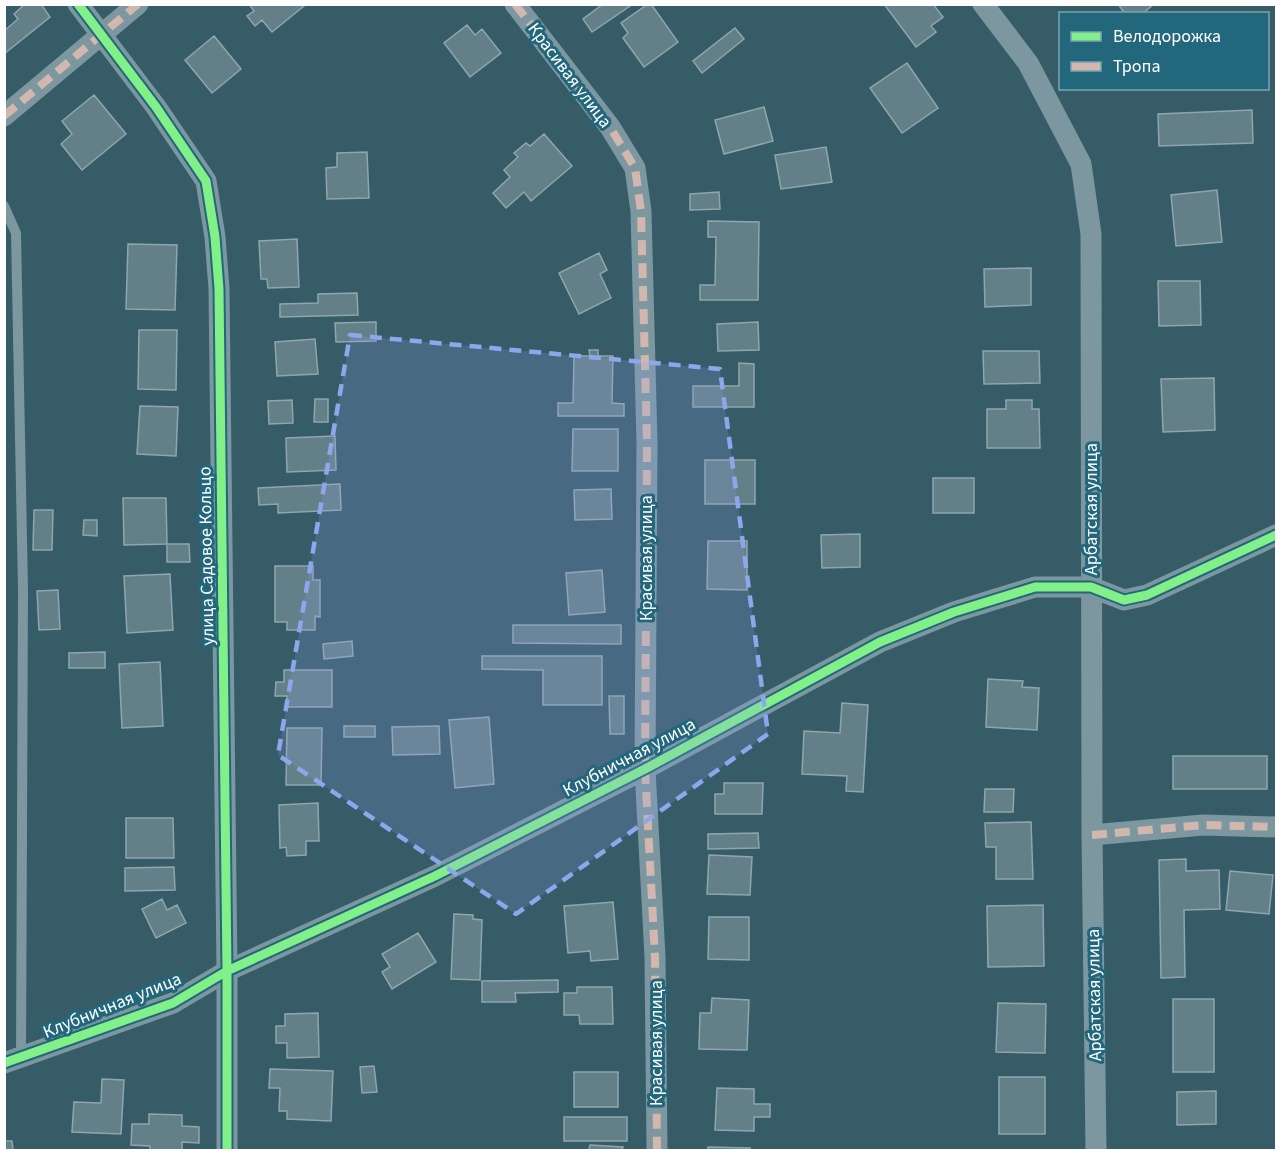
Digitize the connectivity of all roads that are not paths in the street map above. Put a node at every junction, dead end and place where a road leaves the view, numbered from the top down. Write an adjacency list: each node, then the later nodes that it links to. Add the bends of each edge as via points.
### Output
1 (78, 4): 5 (street, улица Садовое Кольцо)
2 (138, 4): 5 (street)
3 (515, 4): 10 (street, Красивая улица, via 610,127 635,168 641,211 647,443)
4 (983, 4): 9 (street, Арбатская улица, via 1028,63 1081,164 1091,234)
5 (102, 34): 6 (street); 13 (street, улица Садовое Кольцо, via 206,181 215,237 219,289)
6 (4, 116)
7 (4, 206): 14 (lane, via 16,233 23,566)
8 (1276, 535): 9 (street, Клубничная улица, via 1147,595 1124,600)
9 (1091, 587): 10 (street, Клубничная улица, via 1035,587 954,612 890,638); 12 (street, Арбатская улица)
10 (645, 769): 13 (street, Клубничная улица, via 435,876); 16 (street, Красивая улица, via 655,957)
11 (1276, 827): 12 (street, via 1203,825)
12 (1092, 835): 17 (street, Арбатская улица)
13 (227, 971): 14 (street, Клубничная улица, via 173,1003); 15 (street, улица Садовое Кольцо)
14 (13, 1061)
15 (227, 1150)
16 (657, 1150)
17 (1096, 1150)

